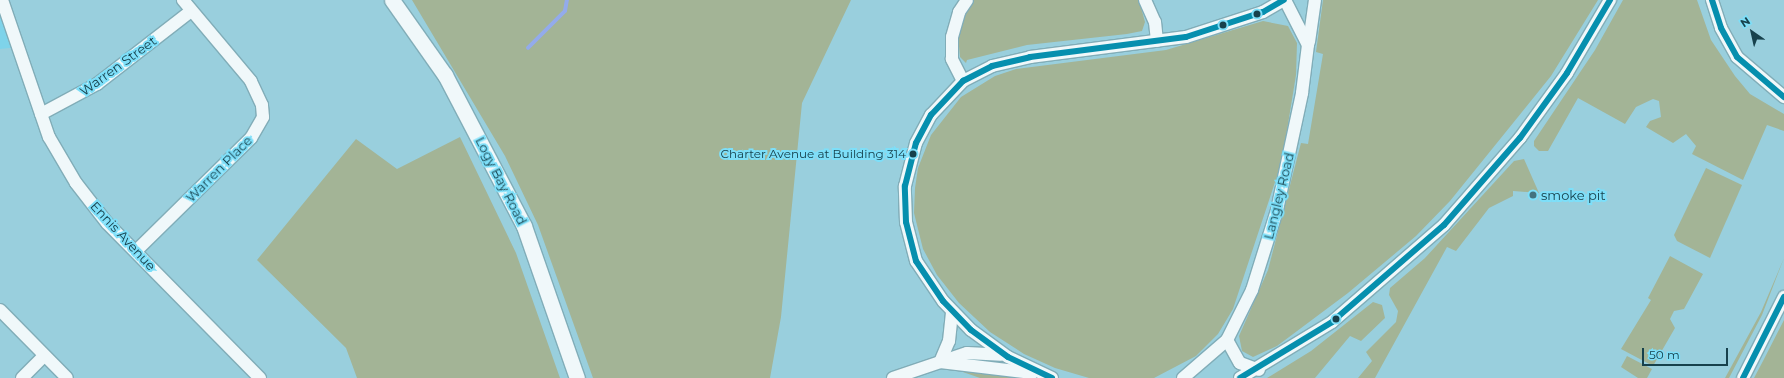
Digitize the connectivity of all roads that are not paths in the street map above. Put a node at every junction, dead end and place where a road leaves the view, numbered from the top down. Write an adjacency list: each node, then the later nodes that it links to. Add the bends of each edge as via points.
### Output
1 (2, 0): 15 (street, Ennis Avenue)
2 (183, 0): 10 (street, Warren Place)
3 (392, 0): 29 (main road, Logy Bay Road, via 445,75 524,226)
4 (967, 0): 13 (street, via 958,12 952,37 952,59)
5 (1145, 0): 11 (street, via 1155,22)
6 (1284, 0): 11 (street, via 1263,12 1206,32); 12 (street)
7 (1315, 0): 12 (street, Langley Road)
8 (1610, 0): 24 (street, via 1567,73 1520,138 1444,225 1332,322)
9 (1712, 0): 14 (street, via 1721,28 1737,57)
10 (191, 11): 15 (street, Warren Street, via 96,84); 16 (street, Warren Place, via 251,82 262,104 263,117 251,138)
11 (1157, 41): 13 (street, via 1011,60)
12 (1308, 45): 20 (street, Langley Road, via 1302,93 1277,210 1252,290)
13 (964, 81): 19 (street, via 940,103 923,128 910,158 905,186 906,222 916,261)
14 (1784, 97)
15 (40, 114): 16 (street, Ennis Avenue, via 61,160 76,183 107,223)
16 (136, 251): 28 (street, Ennis Avenue)
17 (1784, 297): 33 (street)
18 (0, 310): 21 (street)
19 (952, 312): 22 (street); 23 (street, via 949,341)
20 (1227, 340): 24 (street, via 1240,363); 31 (street, Langley Road)
21 (44, 356): 26 (street); 27 (street)
22 (1008, 357): 23 (street, via 975,351); 25 (street)
23 (940, 362): 25 (street); 30 (street)
24 (1259, 370): 32 (street)
25 (1047, 376)
26 (22, 378)
27 (67, 378)
28 (260, 378)
29 (576, 378)
30 (893, 378)
31 (1183, 378)
32 (1240, 378)
33 (1743, 378)

